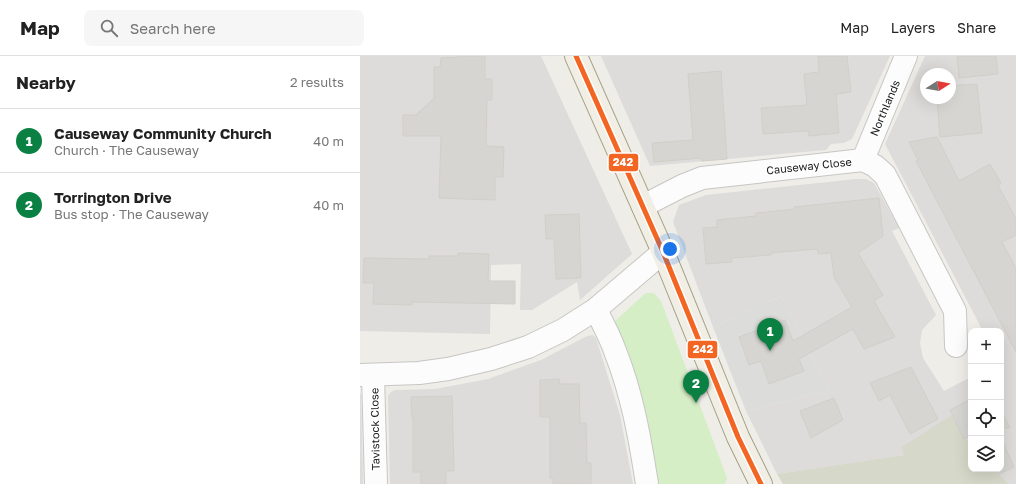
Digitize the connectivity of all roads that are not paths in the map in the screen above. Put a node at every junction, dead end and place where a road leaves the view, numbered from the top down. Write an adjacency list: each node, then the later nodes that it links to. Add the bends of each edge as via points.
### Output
1 (576, 56): 4 (main road)
2 (906, 56): 3 (street, Northlands)
3 (863, 160): 4 (street, Causeway Close, via 702,178); 7 (street, Causeway Close, via 885,175 955,311)
4 (643, 206): 5 (main road)
5 (663, 252): 6 (street); 9 (main road)
6 (596, 309): 8 (street, via 556,333 491,359 419,373); 11 (street, via 615,351 630,397)
7 (956, 346)
8 (367, 375): 10 (street, Tavistock Close)
9 (758, 482)
10 (376, 484)
11 (647, 484)

